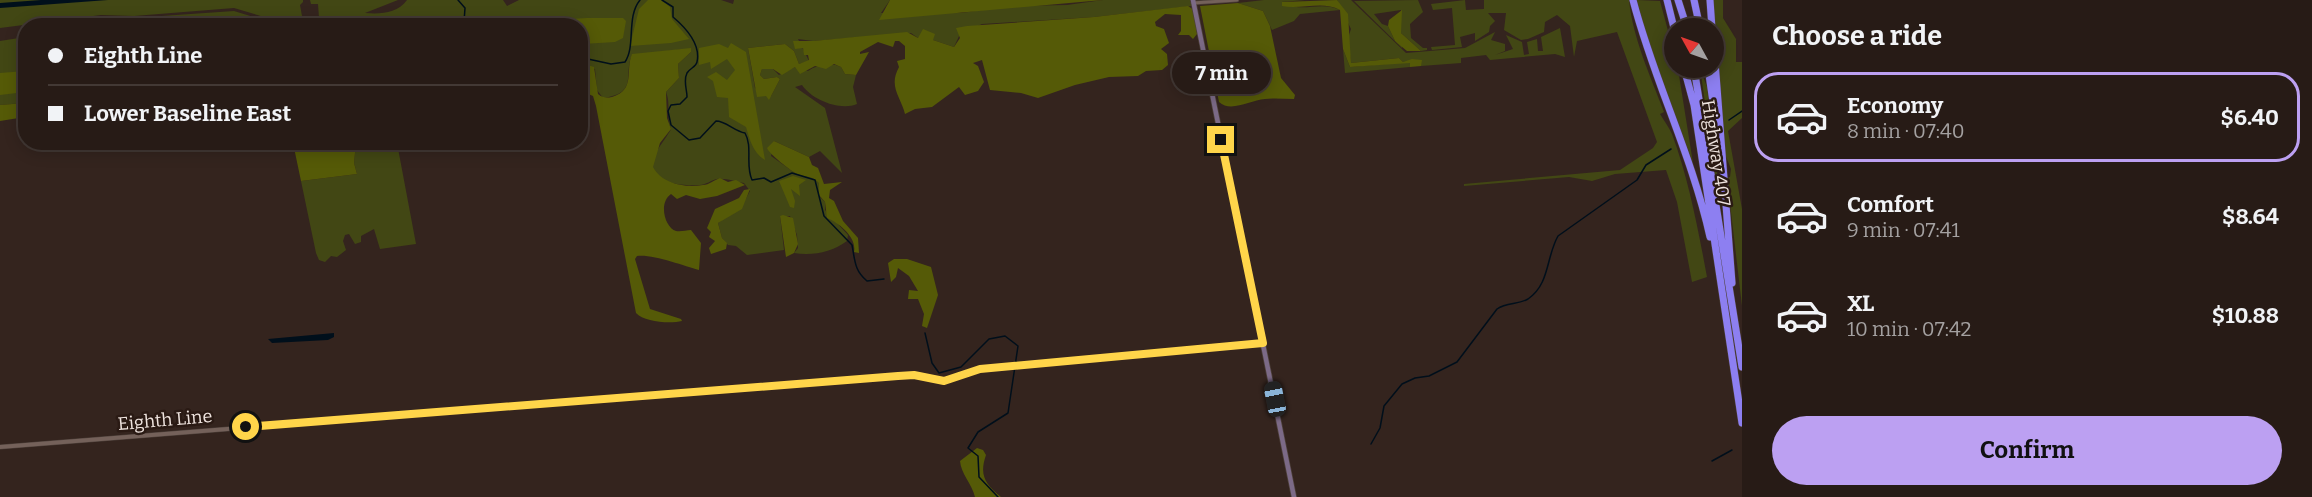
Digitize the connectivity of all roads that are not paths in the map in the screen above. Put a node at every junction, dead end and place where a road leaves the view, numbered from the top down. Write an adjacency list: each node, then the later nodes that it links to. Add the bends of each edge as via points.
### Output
1 (1237, 0): 7 (street)
2 (1633, 0): 18 (highway, via 1658,83 1673,114 1697,188)
3 (1667, 0): 8 (highway)
4 (1678, 0): 9 (highway)
5 (1694, 0): 10 (highway)
6 (1710, 0): 11 (highway)
7 (1193, 2): 19 (main road)
8 (1672, 18)
9 (1684, 18)
10 (1698, 18)
11 (1712, 18)
12 (1687, 78): 18 (highway, Highway 407)
13 (1696, 78): 17 (highway, Highway 407)
14 (1709, 78): 16 (highway)
15 (1716, 78): 16 (highway)
16 (1721, 156): 17 (highway)
17 (1734, 309): 20 (highway, Highway 407)
18 (1725, 310): 21 (highway, Highway 407)
19 (1263, 343): 22 (street, Eighth Line, via 1012,365 972,370 944,381 898,376); 23 (main road)
20 (1742, 367)
21 (1742, 423)
22 (0, 447)
23 (1294, 497)

